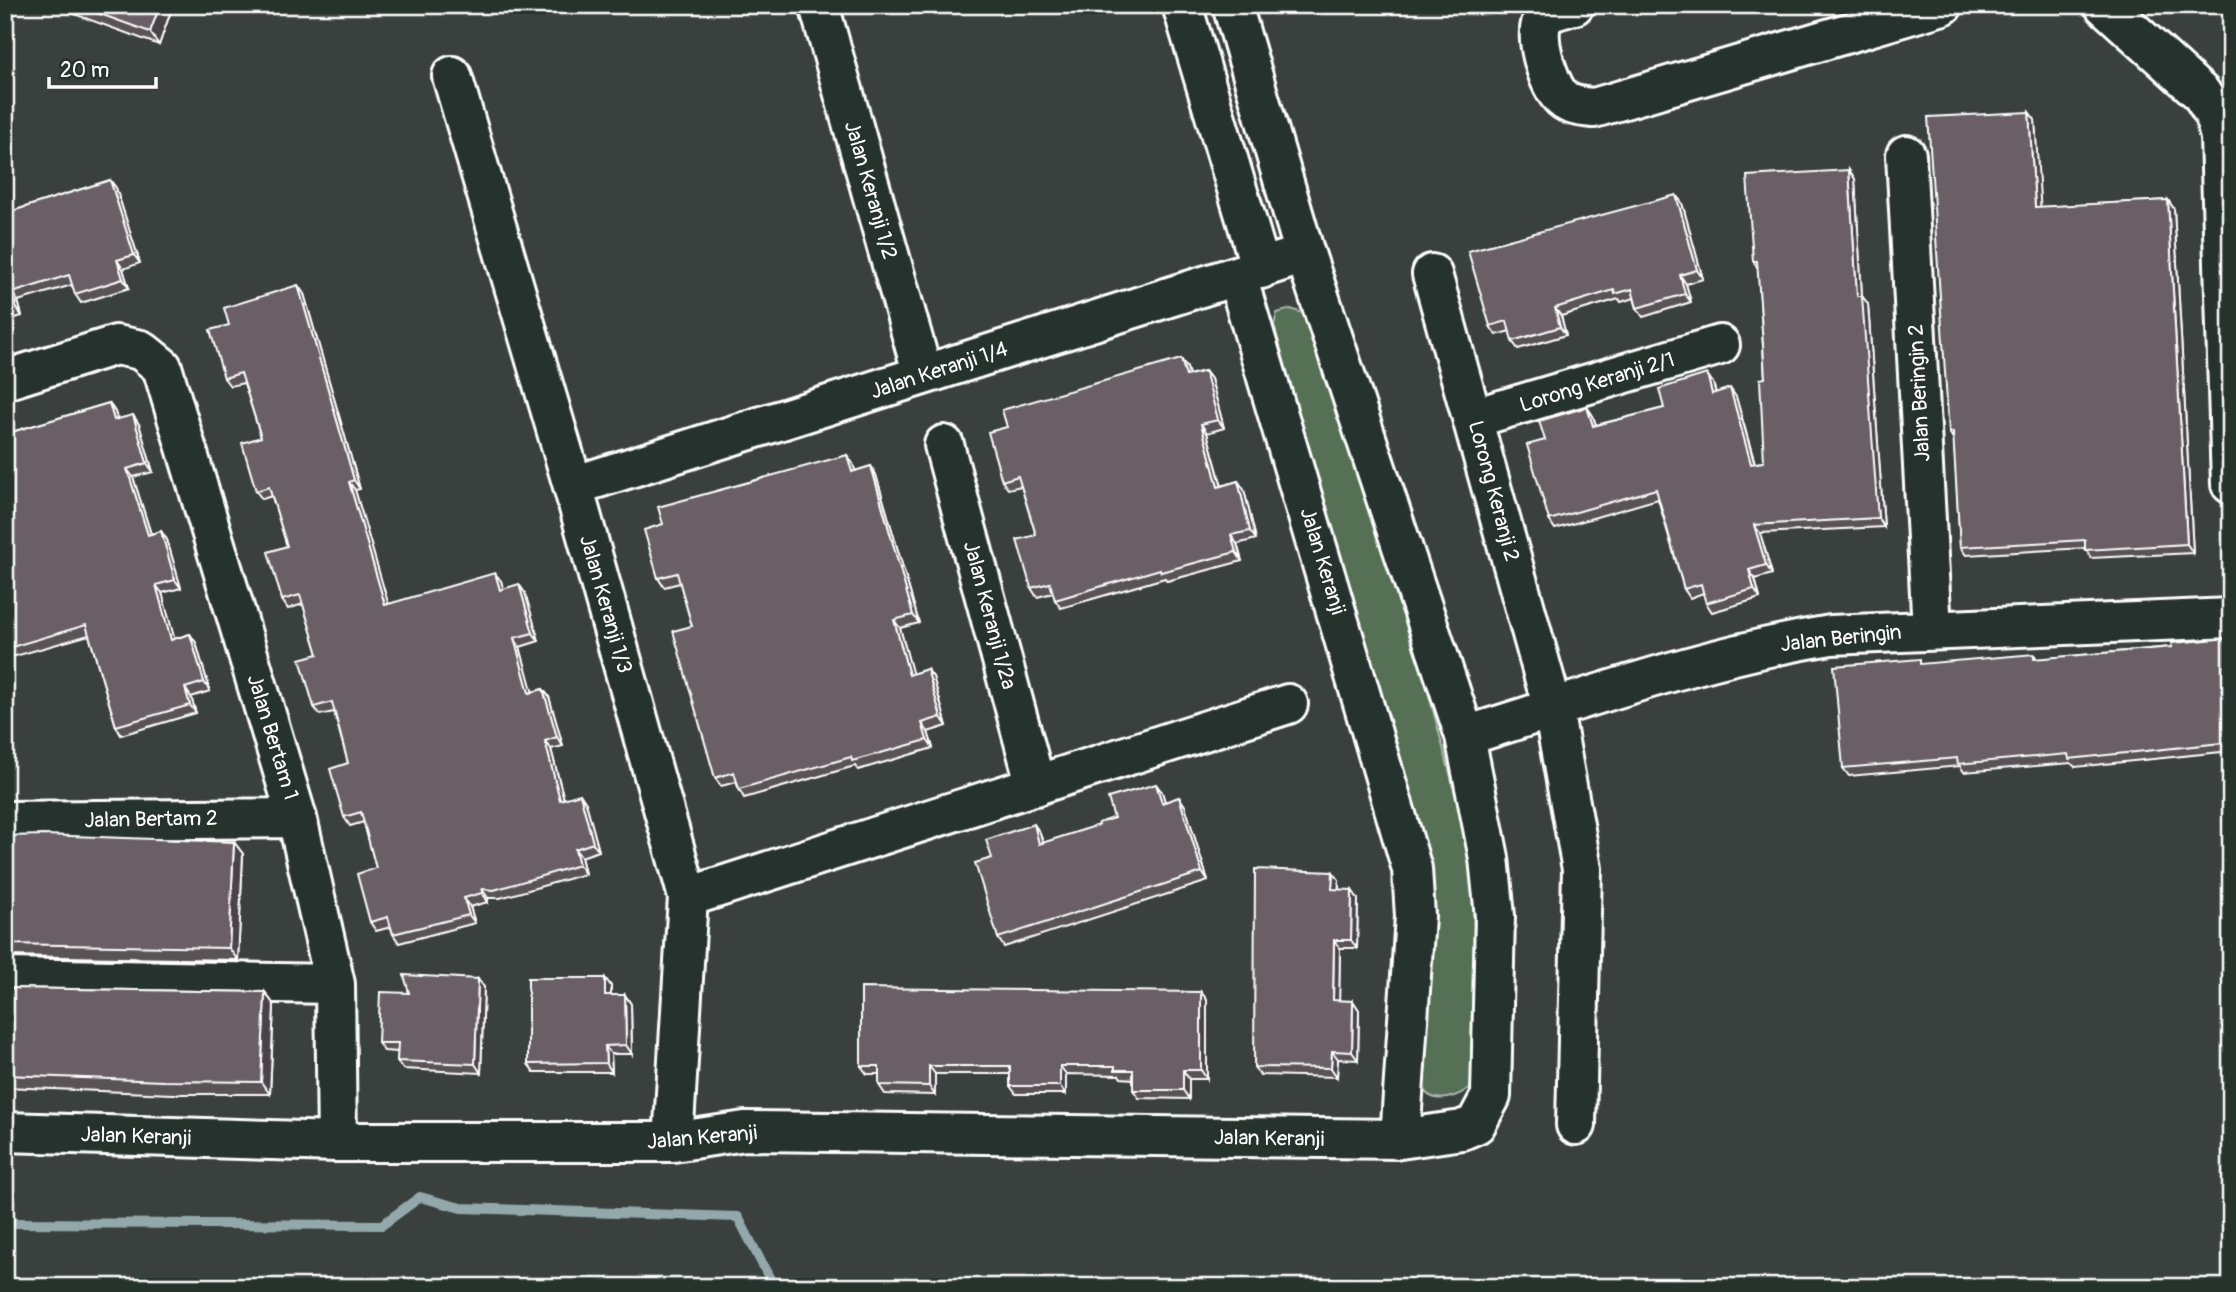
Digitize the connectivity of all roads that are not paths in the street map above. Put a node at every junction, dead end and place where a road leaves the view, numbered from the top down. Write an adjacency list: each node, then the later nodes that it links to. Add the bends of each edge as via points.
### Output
1 (819, 5): 13 (street, Jalan Keranji 1/2)
2 (1182, 5): 10 (street, Jalan Keranji)
3 (1232, 5): 9 (street)
4 (1574, 5): 5 (street, via 1547,14 1538,35 1559,96 1575,106 1594,108)
5 (1942, 5)
6 (2104, 5): 17 (street, via 2201,93 2220,136)
7 (452, 76): 18 (street, Jalan Keranji 1/3)
8 (1906, 155): 20 (street, Jalan Beringin 2)
9 (1305, 254): 10 (street, Jalan Keranji 1/4); 23 (street)
10 (1249, 272): 13 (street, Jalan Keranji 1/4); 32 (street, Jalan Keranji, via 1412,869 1415,916)
11 (1432, 274): 15 (street, Lorong Keranji 2)
12 (1720, 345): 15 (street, Lorong Keranji 2/1)
13 (923, 375): 18 (street, Jalan Keranji 1/4)
14 (5, 380): 25 (street, Jalan Bertam 1, via 117,345 141,350 162,367)
15 (1474, 418): 22 (street, Lorong Keranji 2)
16 (944, 444): 24 (street, Jalan Keranji 1/2a)
17 (2231, 484)
18 (573, 486): 27 (street, Jalan Keranji 1/3)
19 (2231, 618): 20 (street, Jalan Beringin)
20 (1932, 630): 22 (street, Jalan Beringin, via 1831,635 1773,645)
21 (1288, 704): 24 (street)
22 (1553, 709): 23 (street, Jalan Beringin); 30 (street, Lorong Keranji 2, via 1582,869)
23 (1465, 736): 32 (street, Jalan Keranji, via 1489,858 1495,916 1491,1096 1476,1124)
24 (1036, 786): 27 (street)
25 (297, 818): 26 (street, Jalan Bertam 2); 29 (street, Jalan Bertam 1)
26 (5, 821)
27 (688, 897): 34 (street, Jalan Keranji 1/3)
28 (5, 978): 29 (street)
29 (335, 984): 33 (street, Jalan Bertam 1)
30 (1576, 1125)
31 (5, 1132): 33 (street, Jalan Keranji)
32 (1400, 1139): 34 (street, Jalan Keranji, via 745,1131)
33 (337, 1142): 34 (street, Jalan Keranji)
34 (673, 1142)

